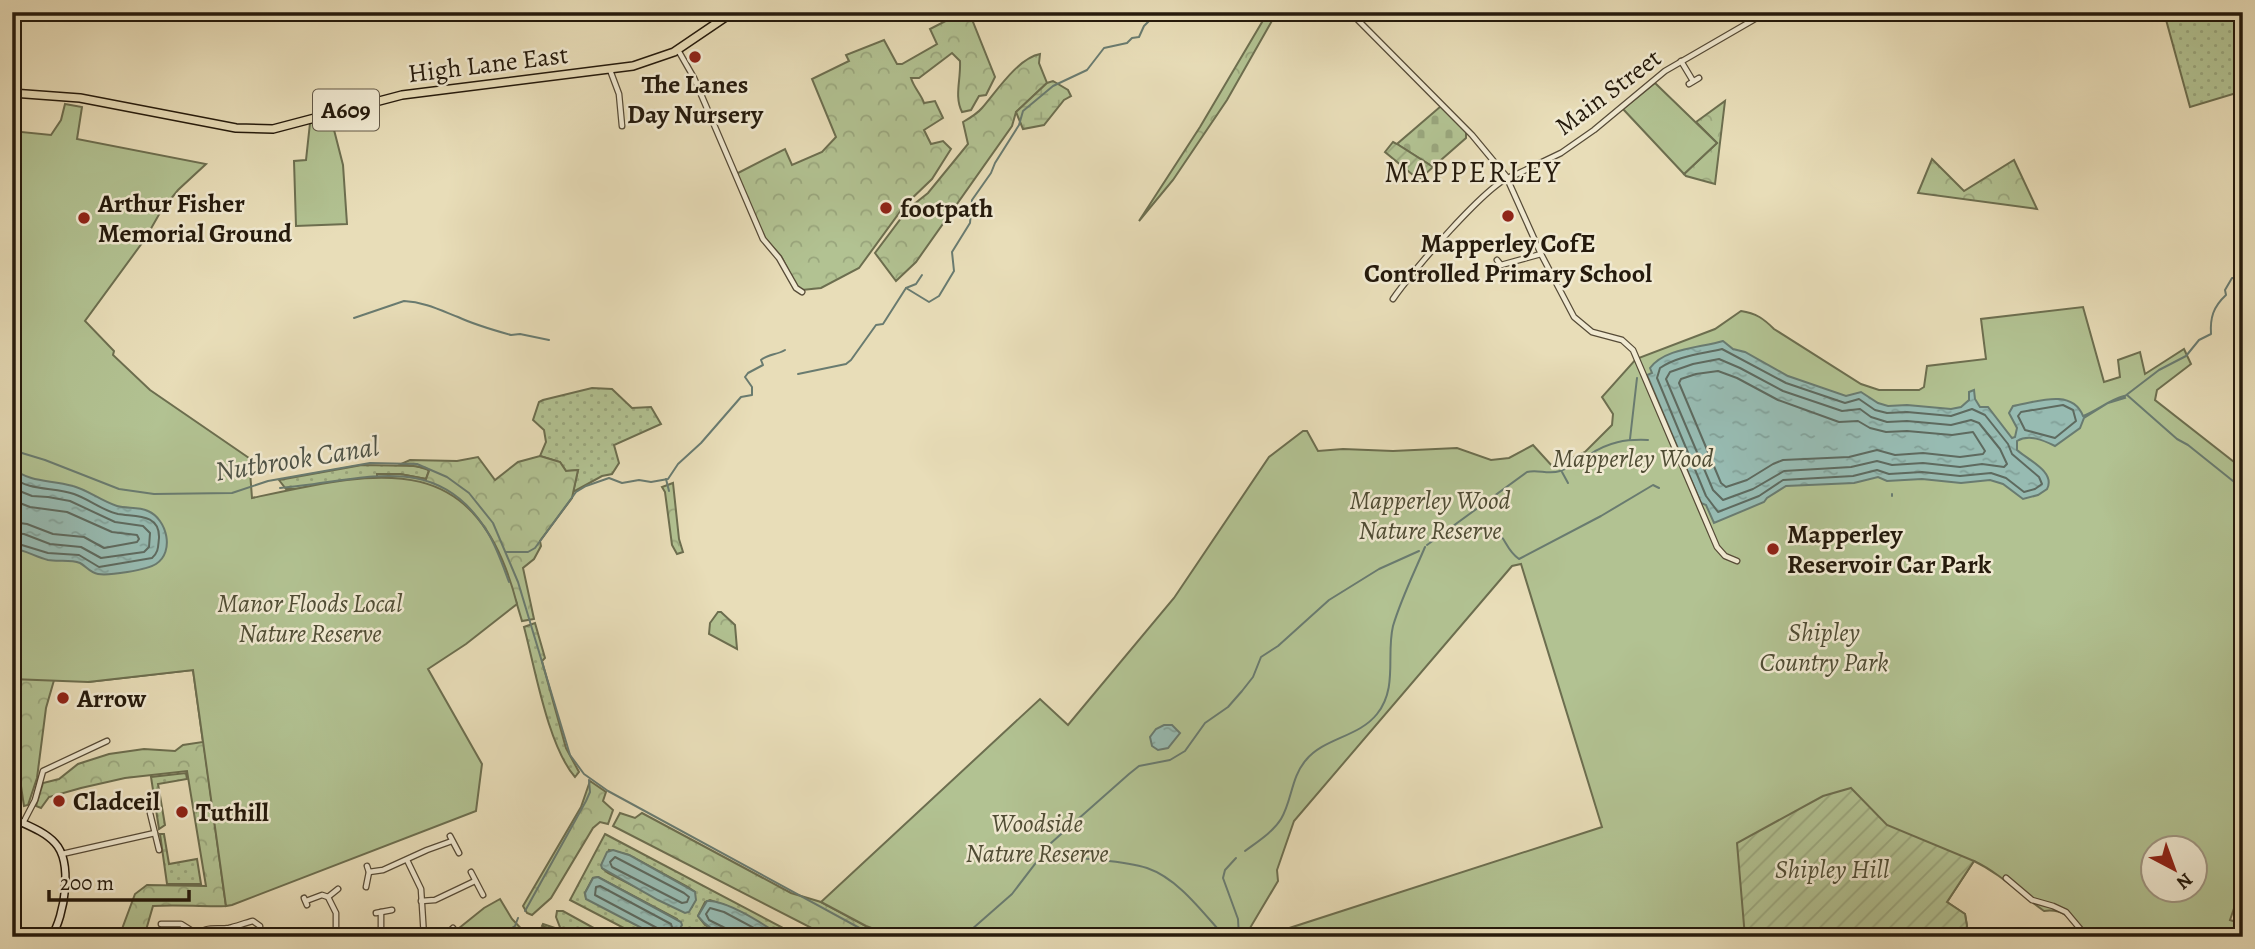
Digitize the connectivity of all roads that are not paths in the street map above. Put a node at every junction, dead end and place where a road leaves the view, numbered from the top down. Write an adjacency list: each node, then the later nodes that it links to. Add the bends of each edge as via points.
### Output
1 (733, 12): 4 (main road, A609)
2 (1350, 12): 10 (street, via 1473,135)
3 (1767, 12): 5 (street, Main Street)
4 (678, 50): 6 (main road, High Lane East / A609); 13 (street, via 763,239)
5 (1681, 61): 7 (street); 10 (street, Main Street, via 1575,144)
6 (610, 70): 8 (main road, High Lane East / A609, via 404,95 264,129 215,125 80,98); 9 (street, via 619,94)
7 (1694, 81)
8 (12, 93)
9 (622, 126)
10 (1506, 176): 11 (street); 14 (street, Main Street, via 1462,218)
11 (1541, 254): 12 (street, via 1501,265); 15 (street, via 1582,326 1622,340 1633,350 1717,547)
12 (1497, 260)
13 (802, 292)
14 (1393, 299)
15 (1737, 561)
16 (107, 741): 19 (street, via 43,771)
17 (150, 813): 20 (street)
18 (12, 818): 19 (street)
19 (23, 823): 23 (street, via 47,835)
20 (155, 833): 21 (street); 23 (street)
21 (159, 850)
22 (459, 853): 24 (street, via 451,838)
23 (62, 854): 40 (street, via 62,905)
24 (407, 860): 28 (street, via 383,870 368,869); 33 (street, via 420,887)
25 (471, 872): 27 (street)
26 (2006, 878): 46 (street, via 2032,900 2066,912)
27 (475, 881): 30 (street); 33 (street, via 435,900)
28 (366, 887)
29 (338, 889): 31 (street)
30 (483, 895)
31 (328, 897): 32 (street); 42 (street, via 336,913)
32 (306, 901)
33 (421, 901): 44 (street)
34 (392, 910): 43 (street, via 378,913)
35 (177, 914): 36 (street)
36 (177, 924): 37 (street); 39 (street)
37 (161, 925)
38 (453, 928): 45 (street)
39 (196, 935): 41 (street, via 253,921 260,926)
40 (51, 937)
41 (260, 937)
42 (336, 937)
43 (381, 937)
44 (424, 937)
45 (444, 937)
46 (2087, 937)

